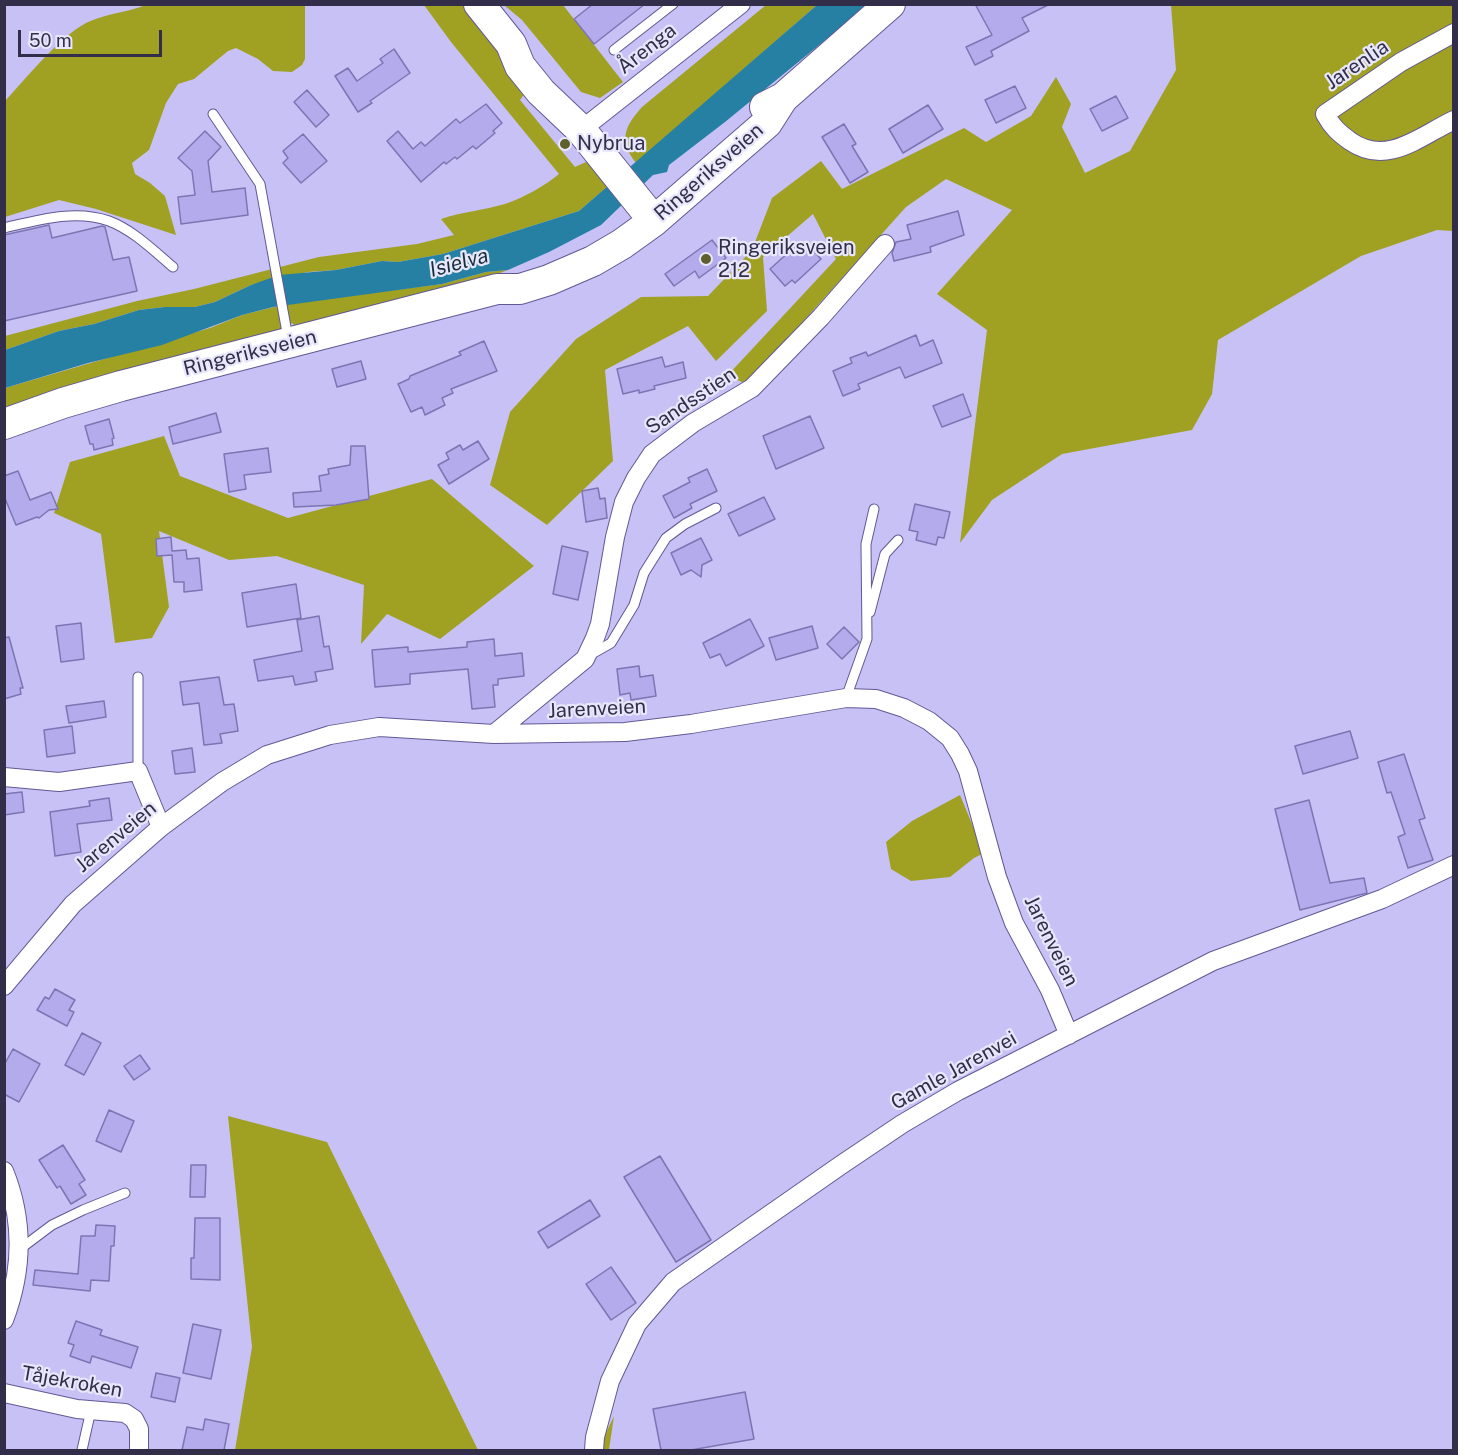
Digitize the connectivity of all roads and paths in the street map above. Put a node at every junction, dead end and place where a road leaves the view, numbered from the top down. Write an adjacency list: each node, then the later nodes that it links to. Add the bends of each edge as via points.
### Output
1 (480, 4): 9 (main road, via 511,44 520,66)
2 (673, 4): 6 (lane)
3 (890, 4): 10 (main road, Ringeriksveien, via 783,98 767,123)
4 (732, 7): 9 (street, Årenga)
5 (1454, 33): 8 (street, Jarenlia, via 1401,62 1325,114 1333,129 1360,147 1377,152 1396,150)
6 (614, 50)
7 (213, 114): 14 (lane, via 260,184)
8 (1454, 120)
9 (581, 130): 10 (main road)
10 (644, 207): 14 (main road, Ringeriksveien, via 622,244 573,271 520,289 497,289)
11 (4, 228): 13 (lane, via 49,217 109,221)
12 (885, 244): 20 (street, Sandsstien, via 752,388 693,423 652,454 624,502 600,624)
13 (173, 267)
14 (289, 343): 15 (main road, Ringeriksveien, via 121,386)
15 (4, 424)
16 (716, 508): 20 (lane, via 666,538 644,573 634,605 611,643)
17 (874, 509): 19 (lane, via 866,544)
18 (898, 540): 19 (lane, via 885,554)
19 (867, 620): 22 (lane, via 867,639)
20 (585, 659): 23 (street, Sandsstien)
21 (138, 677): 24 (lane)
22 (846, 698): 23 (street, Jarenveien, via 625,732); 29 (street, Jarenveien, via 876,699 904,708 950,738 968,771 1014,923)
23 (494, 734): 26 (street, Jarenveien, via 379,727 330,735 267,755)
24 (138, 771): 25 (street, via 58,782); 26 (street)
25 (4, 777)
26 (161, 827): 28 (street, Jarenveien, via 73,904)
27 (1454, 865): 29 (street, Gamle Jarenvei, via 1382,899 1214,961)
28 (4, 987)
29 (1069, 1035): 38 (street, Gamle Jarenvei, via 958,1090 902,1124 673,1282 637,1324 610,1381)
30 (4, 1171): 32 (street, via 13,1192)
31 (125, 1193): 32 (lane, via 51,1225)
32 (20, 1249): 33 (street)
33 (4, 1320)
34 (4, 1393): 35 (street, Tåjekroken)
35 (91, 1410): 36 (street, Tåjekroken, via 125,1413 134,1419 139,1429); 37 (lane)
36 (135, 1448)
37 (81, 1450)
38 (594, 1450)

